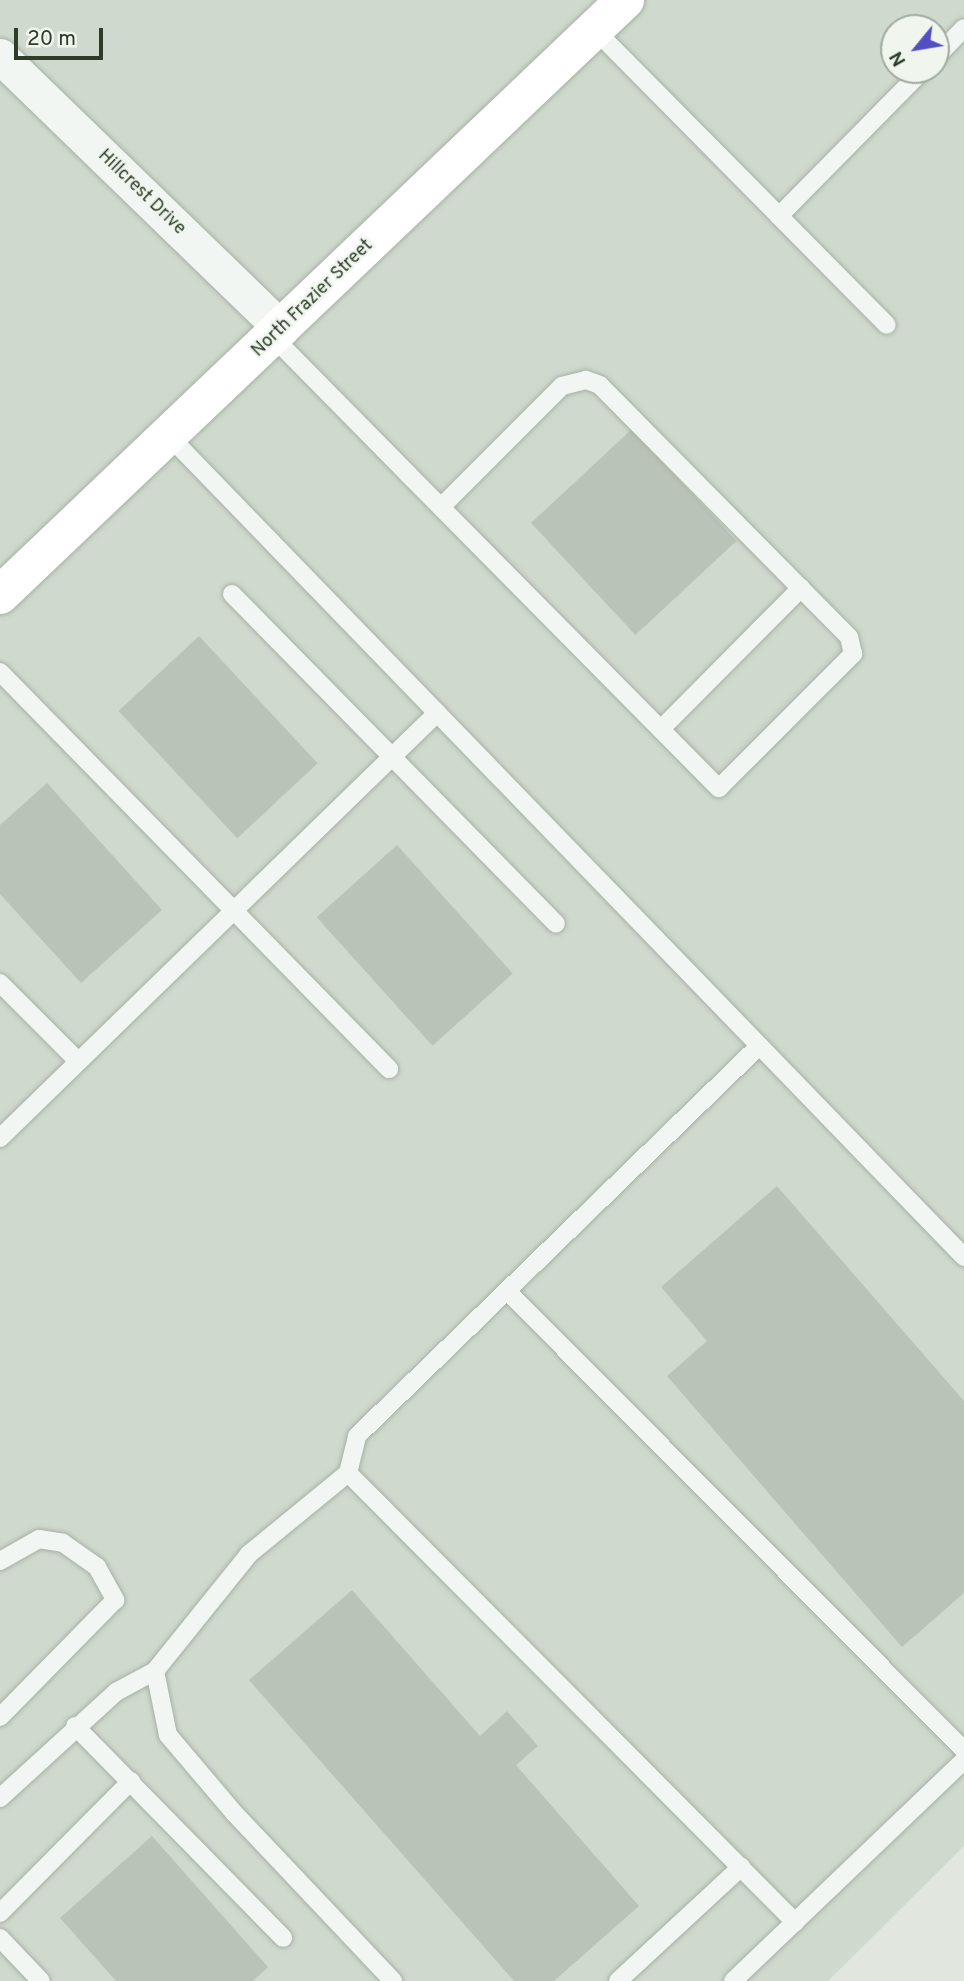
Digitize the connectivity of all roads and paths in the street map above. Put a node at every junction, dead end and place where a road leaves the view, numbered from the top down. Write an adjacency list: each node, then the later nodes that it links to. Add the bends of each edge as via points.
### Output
1 (625, 0): 3 (main road, North Frazier Street)
2 (964, 28): 4 (lane)
3 (594, 29): 7 (lane); 9 (main road, North Frazier Street)
4 (950, 42)
5 (0, 56): 9 (street, Hillcrest Drive)
6 (909, 84): 7 (lane)
7 (779, 216): 8 (lane)
8 (887, 325)
9 (277, 333): 10 (main road, North Frazier Street); 11 (lane)
10 (169, 436): 14 (main road, North Frazier Street); 16 (lane)
11 (441, 507): 12 (lane, via 562,386 586,380 600,385); 17 (lane)
12 (801, 589): 17 (lane); 17 (lane, via 849,637 853,654 846,664 719,788)
13 (232, 594): 18 (lane)
14 (0, 595)
15 (0, 672): 19 (lane)
16 (437, 713): 18 (lane); 22 (lane)
17 (661, 729)
18 (392, 756): 19 (lane); 20 (lane)
19 (234, 906): 23 (lane); 24 (lane)
20 (555, 924)
21 (0, 983): 23 (lane)
22 (759, 1046): 26 (lane); 27 (lane)
23 (78, 1061): 25 (lane)
24 (389, 1069)
25 (0, 1138)
26 (964, 1257)
27 (507, 1291): 28 (lane, via 357,1436); 33 (lane)
28 (348, 1473): 30 (lane, via 249,1554); 37 (lane)
29 (0, 1561): 31 (lane, via 39,1539 63,1543 97,1567 116,1600)
30 (155, 1671): 32 (lane, via 116,1692); 43 (lane, via 168,1735)
31 (0, 1717)
32 (75, 1726): 35 (lane); 36 (lane)
33 (964, 1750)
34 (964, 1760): 39 (lane)
35 (131, 1781): 38 (lane); 41 (lane)
36 (0, 1798)
37 (741, 1867): 39 (lane); 44 (lane)
38 (0, 1913)
39 (795, 1922): 45 (lane)
40 (0, 1938): 42 (lane)
41 (283, 1938)
42 (41, 1981)
43 (393, 1981)
44 (618, 1981)
45 (733, 1981)

